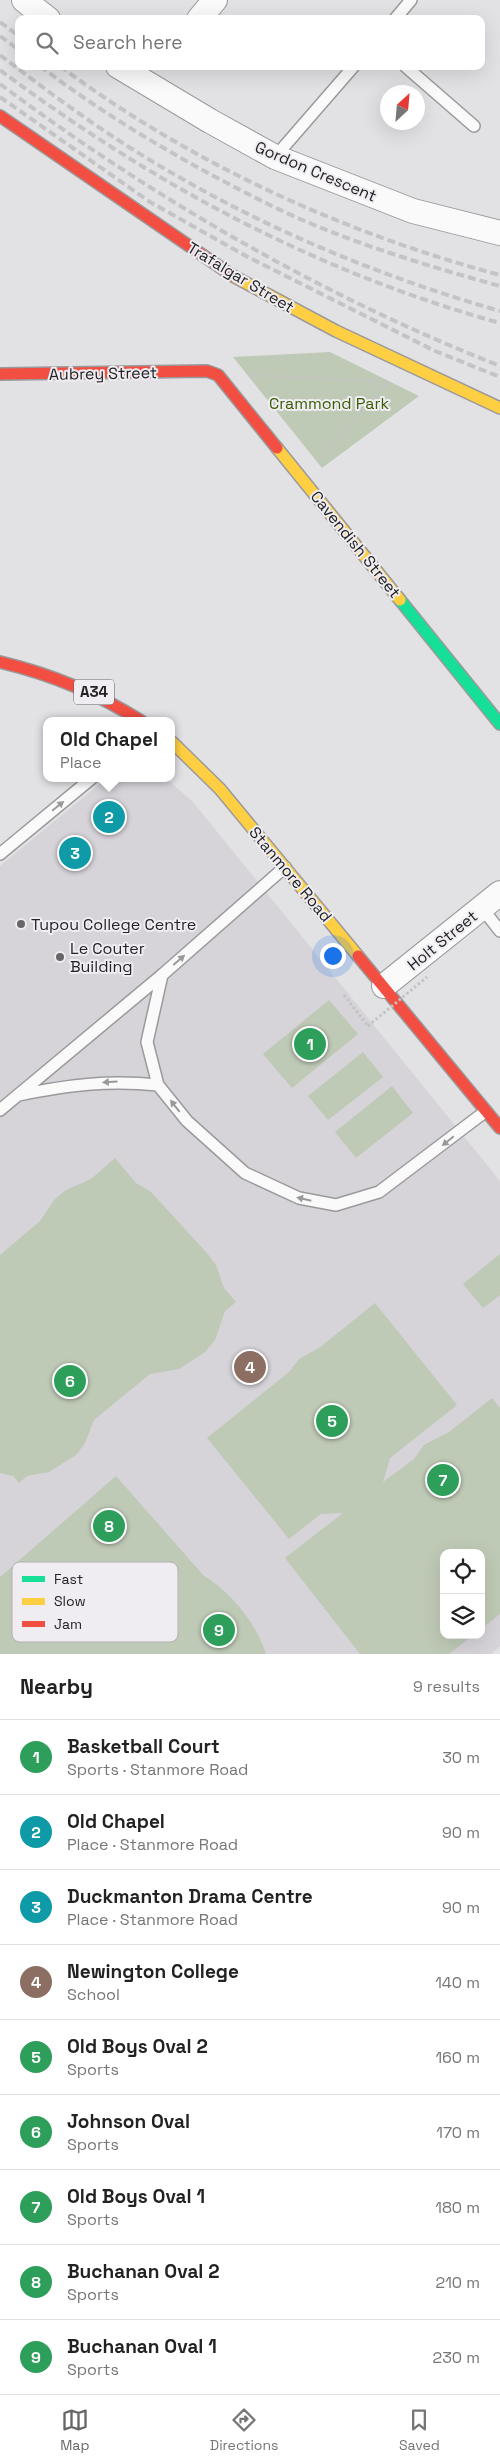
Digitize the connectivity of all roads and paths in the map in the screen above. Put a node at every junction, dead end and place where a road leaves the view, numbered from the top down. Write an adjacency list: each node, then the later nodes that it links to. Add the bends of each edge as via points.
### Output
1 (24, 0): 4 (street)
2 (215, 0): 5 (street)
3 (411, 0): 6 (lane)
4 (43, 15)
5 (202, 15)
6 (398, 15)
7 (134, 70): 10 (street, Gordon Crescent)
8 (351, 70): 13 (lane)
9 (410, 70): 12 (lane)
10 (150, 74): 13 (street, Gordon Crescent)
11 (0, 116): 18 (main road, Trafalgar Street, via 236,278 347,336)
12 (474, 126)
13 (275, 157): 14 (street, Gordon Crescent, via 413,212)
14 (500, 233)
15 (207, 371): 16 (main road, Aubrey Street); 22 (main road, Cavendish Street, via 226,382)
16 (0, 374)
17 (242, 375): 19 (path, via 388,380)
18 (500, 408)
19 (314, 465)
20 (5, 666): 21 (main road, A34, via 43,672 104,697)
21 (135, 717)
22 (500, 724)
23 (175, 745): 26 (main road, Stanmore Road, via 220,789)
24 (87, 782): 25 (lane, one-way to 24)
25 (0, 854)
26 (285, 867): 30 (lane, one-way to 26); 32 (main road, Stanmore Road)
27 (500, 893): 28 (street, Holt Street)
28 (482, 908): 29 (lane); 32 (street, Holt Street)
29 (500, 931)
30 (162, 976): 34 (lane, via 146,1042); 35 (lane)
31 (427, 977): 33 (path, bridge, via 368,1026)
32 (384, 986): 37 (main road, Stanmore Road)
33 (344, 995)
34 (158, 1086): 35 (lane, one-way to 35, via 122,1082 69,1085); 37 (lane, one-way to 34, via 379,1192 336,1205 299,1198 245,1173 187,1121)
35 (18, 1096): 36 (lane)
36 (0, 1110)
37 (486, 1111): 38 (main road, Stanmore Road)
38 (500, 1128)

